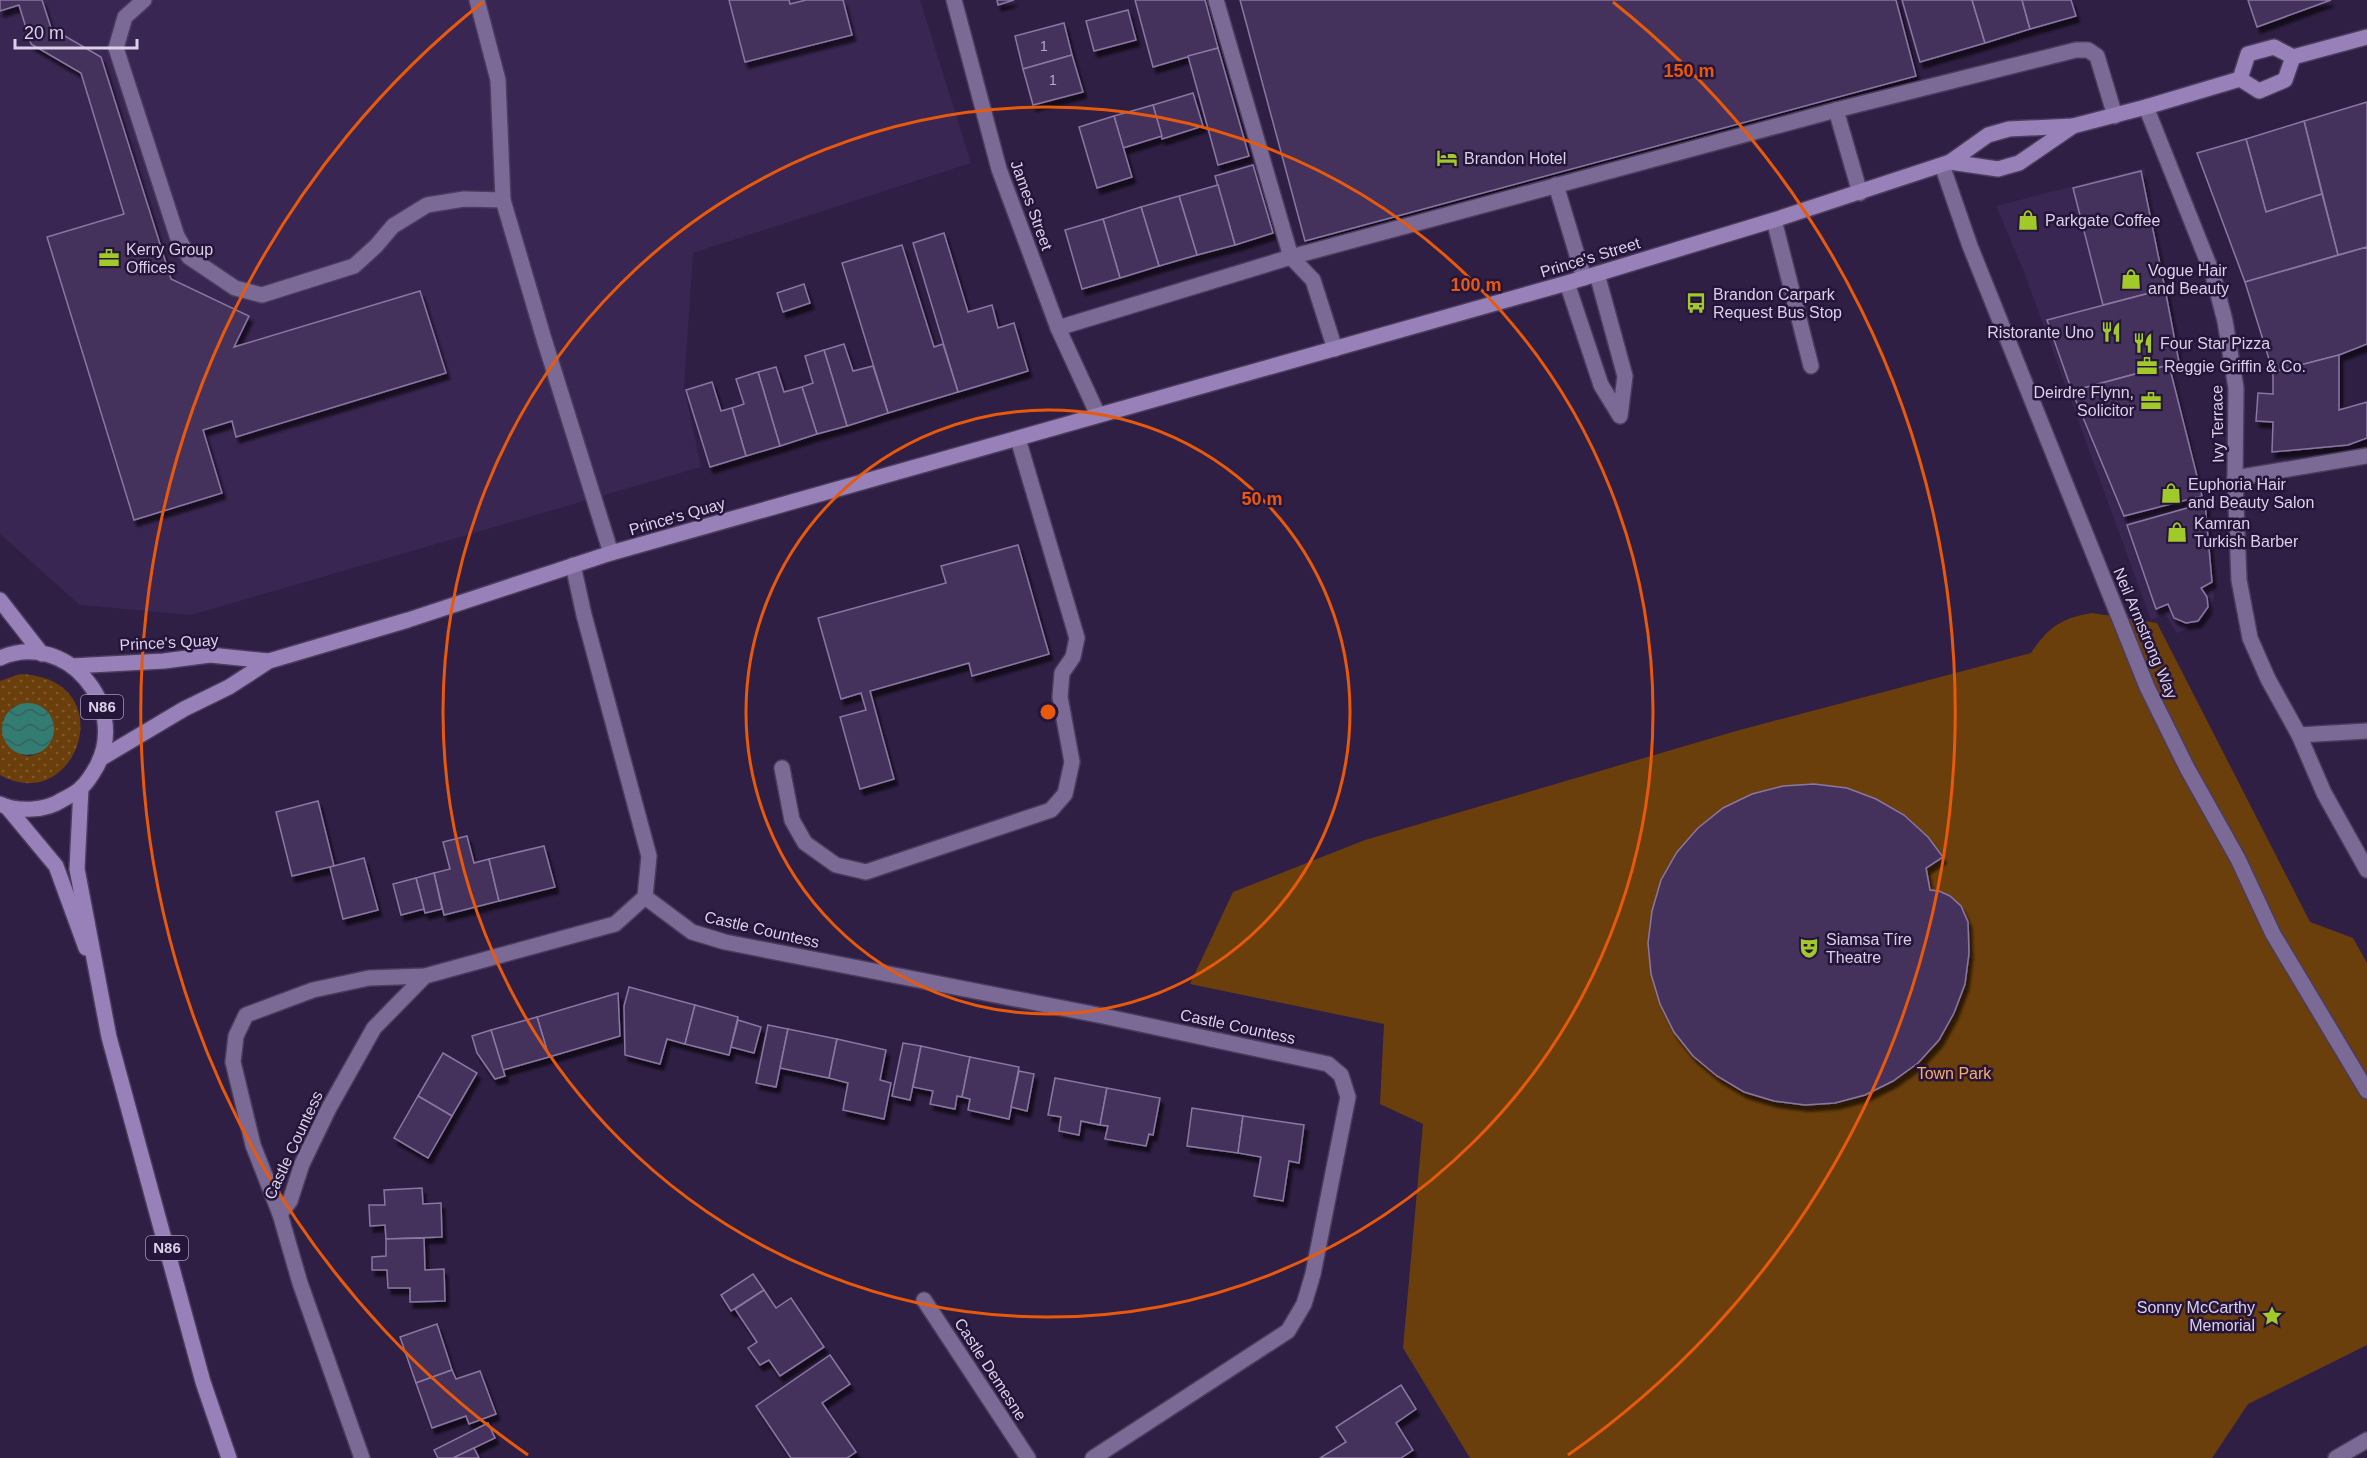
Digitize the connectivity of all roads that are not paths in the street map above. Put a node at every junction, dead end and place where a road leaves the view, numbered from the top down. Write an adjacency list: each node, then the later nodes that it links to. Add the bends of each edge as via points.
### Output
1 (144, 0): 15 (street, via 125,17 116,48 177,236 189,257 235,288 262,295 354,266 393,226 427,206 464,199)
2 (477, 0): 15 (street, via 498,80)
3 (954, 0): 20 (street, James Street, via 999,169)
4 (1216, 0): 17 (street)
5 (2367, 37): 6 (main road)
6 (2293, 57): 7 (main road, via 2274,47 2248,54); 7 (main road, via 2285,80 2259,91)
7 (2240, 79): 8 (main road, Prince's Street)
8 (2146, 107): 10 (main road, Prince's Street); 26 (street, Ivy Terrace, via 2213,275 2225,321 2236,388)
9 (1836, 110): 10 (street, via 2088,50 2097,56); 13 (street); 14 (street)
10 (2115, 116): 11 (main road, Prince's Street)
11 (2073, 126): 12 (main road, Prince's Street, via 2009,129 1988,135); 12 (main road, Prince's Street, via 2019,163 1998,169)
12 (1946, 164): 14 (main road, Prince's Street); 44 (street, Neil Armstrong Way, via 1970,246 2147,687 2238,859 2272,934)
13 (1556, 185): 17 (street); 18 (street)
14 (1860, 193): 16 (main road, Prince's Street)
15 (503, 200): 27 (street)
16 (1774, 220): 18 (main road, Prince's Street); 22 (street)
17 (1291, 257): 20 (street); 21 (street, via 1313,280)
18 (1590, 276): 19 (main road, Prince's Street); 19 (street, via 1625,376 1620,416 1602,385)
19 (1567, 283): 21 (main road, Prince's Street)
20 (1058, 328): 23 (street, James Street)
21 (1335, 349): 23 (main road, Prince's Street)
22 (1811, 366)
23 (1098, 415): 24 (main road, Prince's Quay)
24 (1018, 439): 27 (main road, Prince's Quay); 37 (street, via 1077,638 1073,657 1062,673 1060,698 1072,762 1065,794 1051,810 866,872 836,865 805,843 792,820)
25 (2367, 456): 26 (street)
26 (2235, 478): 35 (street, Ivy Terrace, via 2239,580 2250,638)
27 (611, 553): 28 (main road, Prince's Quay)
28 (573, 565): 32 (main road, Prince's Quay); 41 (street, via 649,856)
29 (0, 600): 30 (main road)
30 (42, 654): 31 (main road, N86, via 9,654); 33 (main road, N86)
31 (0, 658)
32 (269, 661): 33 (main road, Prince's Quay, via 210,655); 36 (main road, Prince's Quay)
33 (72, 666): 36 (main road, N86, via 96,692 103,710 105,739)
34 (2367, 731): 35 (street)
35 (2299, 735): 40 (street, Ivy Terrace, via 2324,793)
36 (100, 759): 38 (main road, N86)
37 (782, 768)
38 (81, 788): 39 (main road, N86, via 57,804 27,808); 43 (main road, N86, via 77,869)
39 (3, 805): 43 (main road, N86, via 56,866)
40 (2367, 870)
41 (645, 897): 42 (street, Castle Countess, via 615,924); 51 (street, Castle Countess, via 692,932 725,942 1328,1064 1341,1075 1348,1097 1313,1274 1304,1304 1288,1331)
42 (424, 976): 45 (street, Castle Countess, via 374,1028 328,1108 290,1201); 45 (street, Castle Countess, via 369,978 313,990 246,1015 236,1036 233,1062 253,1145)
43 (102, 993): 48 (main road, N86, via 112,1048 203,1382)
44 (2367, 1091)
45 (280, 1214): 49 (street, Castle Countess, via 300,1283)
46 (924, 1300): 50 (street, Castle Demesne)
47 (2367, 1440): 52 (street)
48 (229, 1458)
49 (362, 1458)
50 (1028, 1458)
51 (1093, 1458)
52 (2336, 1458)

